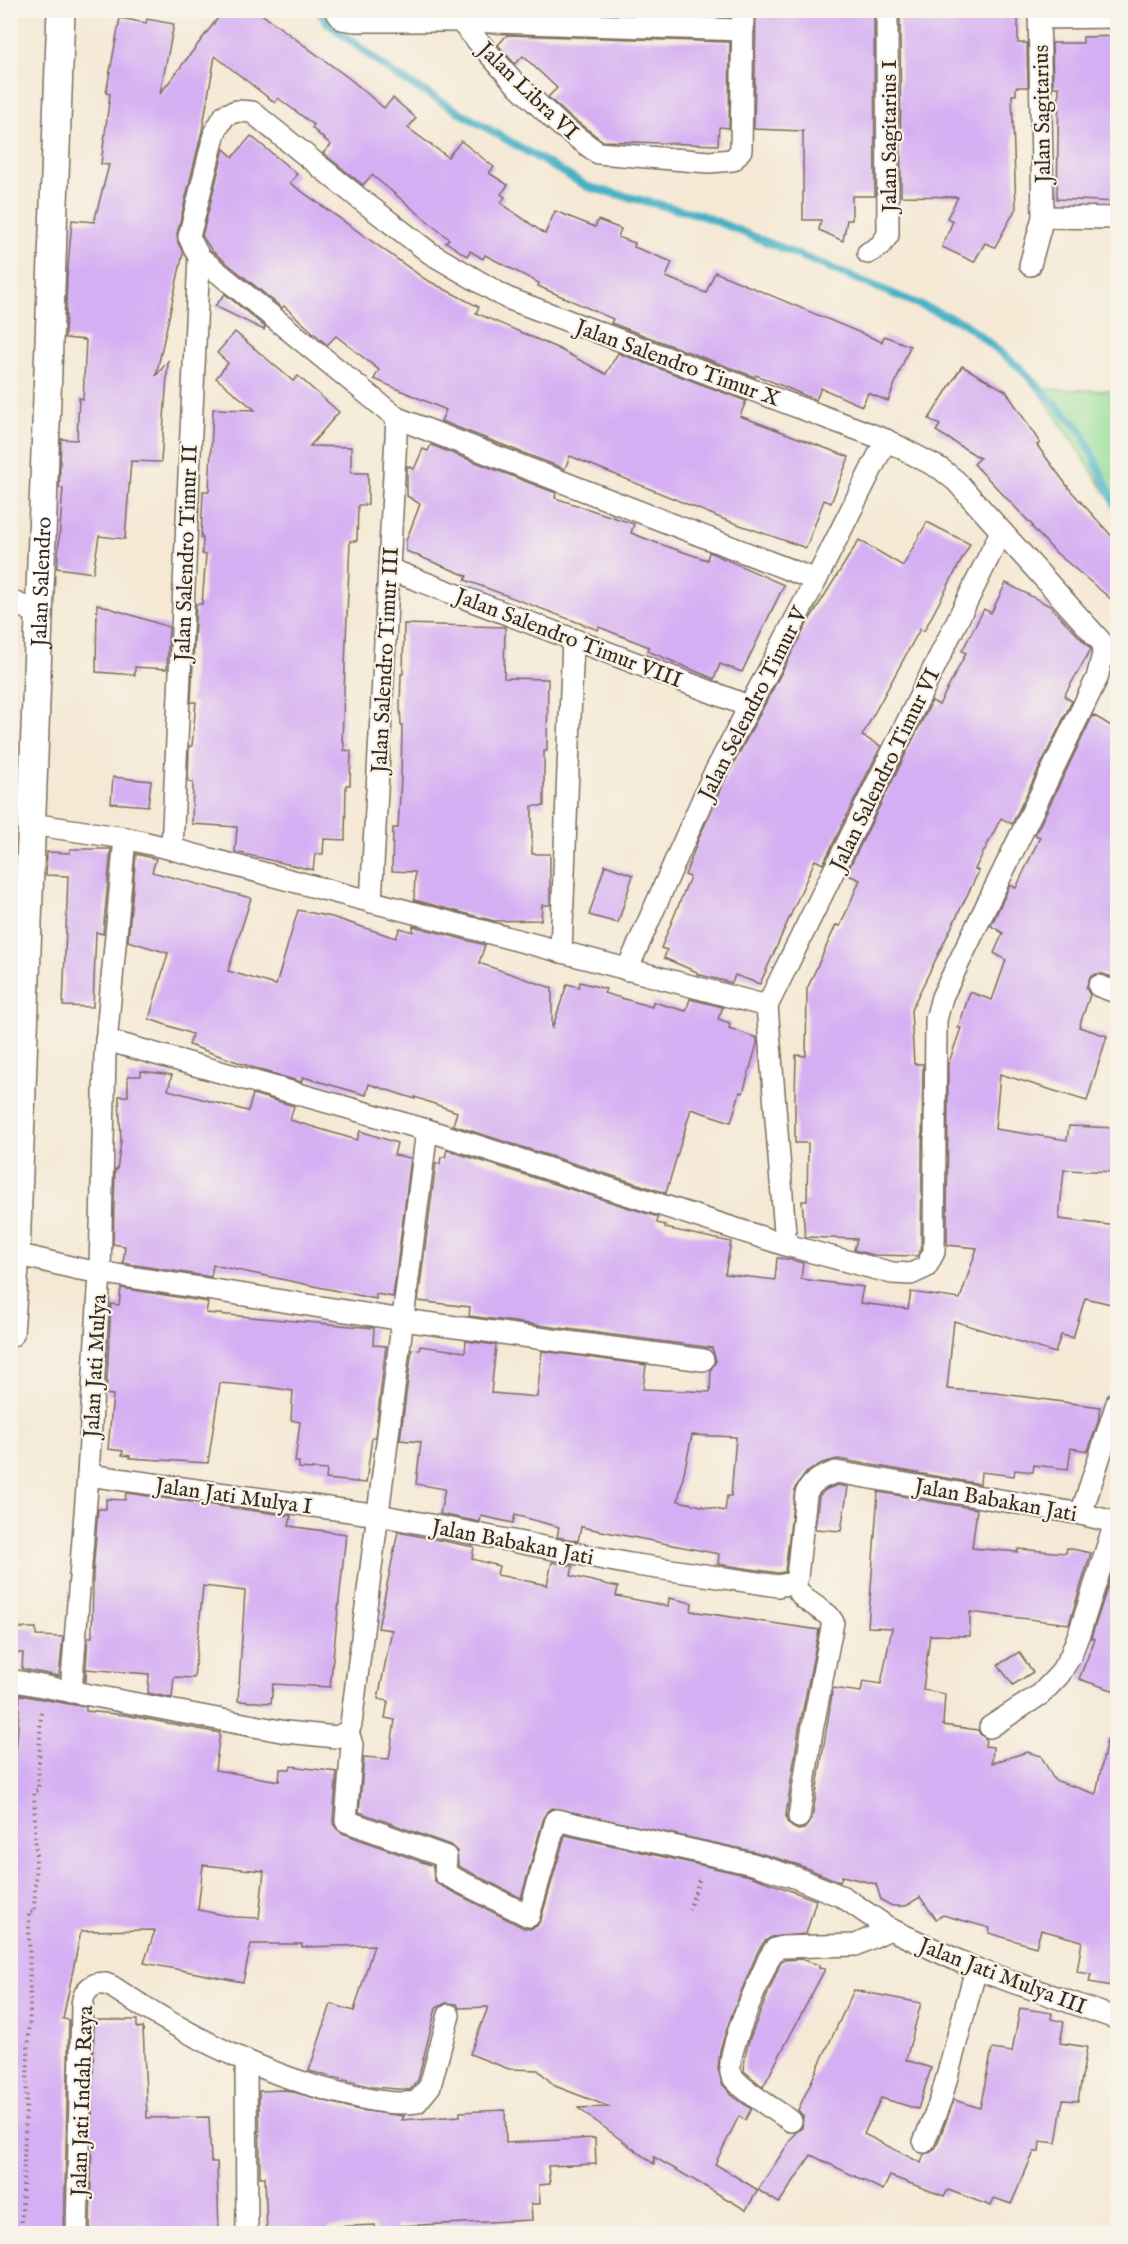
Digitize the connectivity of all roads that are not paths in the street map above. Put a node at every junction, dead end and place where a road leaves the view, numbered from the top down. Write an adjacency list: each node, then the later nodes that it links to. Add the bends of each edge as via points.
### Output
1 (61, 10): 20 (street, Jalan Salendro)
2 (335, 10): 7 (street, via 347,21)
3 (887, 10): 11 (street, Jalan Sagitarius I, via 888,235)
4 (1039, 14): 5 (street); 9 (street, Jalan Sagitarius)
5 (1118, 18)
6 (743, 20): 7 (street); 7 (street, Jalan Libra VI, via 741,150 733,160 709,162 598,153 560,125 515,83)
7 (460, 21)
8 (225, 115): 12 (street, Jalan Salendro Timur II, via 215,132 189,237); 15 (street, Jalan Salendro Timur X, via 252,112 430,253 507,298)
9 (1043, 217): 10 (street); 13 (street, Jalan Sagitarius)
10 (1118, 218)
11 (868, 253)
12 (199, 257): 14 (street); 26 (street, Jalan Salendro Timur II)
13 (1030, 265)
14 (397, 418): 17 (street, Jalan Salendro Timur III); 18 (street)
15 (886, 440): 16 (street, Jalan Salendro Timur X, via 956,481); 18 (street, Jalan Selendro Timur V)
16 (1001, 532): 22 (street, Jalan Salendro Timur X); 30 (street, Jalan Salendro Timur VI)
17 (389, 569): 21 (street, Jalan Salendro Timur VIII); 27 (street, Jalan Salendro Timur III)
18 (816, 580): 23 (street, Jalan Selendro Timur V)
19 (10, 600): 20 (street)
20 (38, 614): 24 (street, Jalan Salendro)
21 (573, 639): 23 (street, Jalan Salendro Timur VIII); 28 (street)
22 (1111, 651): 33 (street, via 942,997 936,1020 934,1252 926,1267 911,1274 892,1273)
23 (748, 706): 29 (street, Jalan Selendro Timur V)
24 (31, 824): 25 (street); 34 (street, Jalan Salendro)
25 (125, 838): 26 (street); 31 (street, Jalan Jati Mulya)
26 (172, 849): 27 (street)
27 (371, 902): 28 (street)
28 (561, 952): 29 (street)
29 (627, 970): 30 (street)
30 (767, 1006): 33 (street)
31 (106, 1040): 32 (street); 35 (street, Jalan Jati Mulya)
32 (427, 1130): 33 (street); 36 (street)
33 (786, 1245)
34 (16, 1254): 35 (street); 37 (street, Jalan Salendro)
35 (99, 1272): 36 (street); 40 (street, Jalan Jati Mulya)
36 (403, 1320): 38 (street); 42 (street)
37 (10, 1333)
38 (704, 1360)
39 (1118, 1400): 41 (street)
40 (88, 1475): 42 (street, Jalan Jati Mulya I); 46 (street, Jalan Jati Mulya)
41 (1081, 1514): 43 (street, Jalan Babakan Jati); 44 (street, Jalan Babakan Jati, via 836,1472 813,1483 806,1494 797,1577)
42 (379, 1515): 44 (street, Jalan Babakan Jati, via 630,1564 778,1586); 48 (street)
43 (1116, 1523): 47 (street, via 1080,1631 1059,1675 1041,1694)
44 (792, 1583): 49 (street, via 832,1622)
45 (10, 1680): 46 (street)
46 (71, 1692): 48 (street, via 286,1732 336,1737)
47 (990, 1727)
48 (348, 1732): 50 (street, Jalan Jati Mulya III, via 352,1745 346,1821 446,1857 445,1874 529,1916 556,1820 753,1864 843,1897)
49 (799, 1817)
50 (890, 1929): 51 (street, Jalan Jati Mulya III); 55 (street, via 856,1945 782,1947 769,1958 736,2037 730,2070 742,2086)
51 (976, 1969): 53 (street, Jalan Jati Mulya III); 56 (street, via 941,2099)
52 (448, 2015): 54 (street, Jalan Jati Indah Raya, via 430,2086 417,2102 398,2104 331,2092)
53 (1118, 2019)
54 (246, 2061): 57 (street, Jalan Jati Indah Raya, via 111,1986 99,1983 89,1988 82,2000); 58 (street)
55 (791, 2121)
56 (924, 2142)
57 (77, 2234)
58 (248, 2234)

